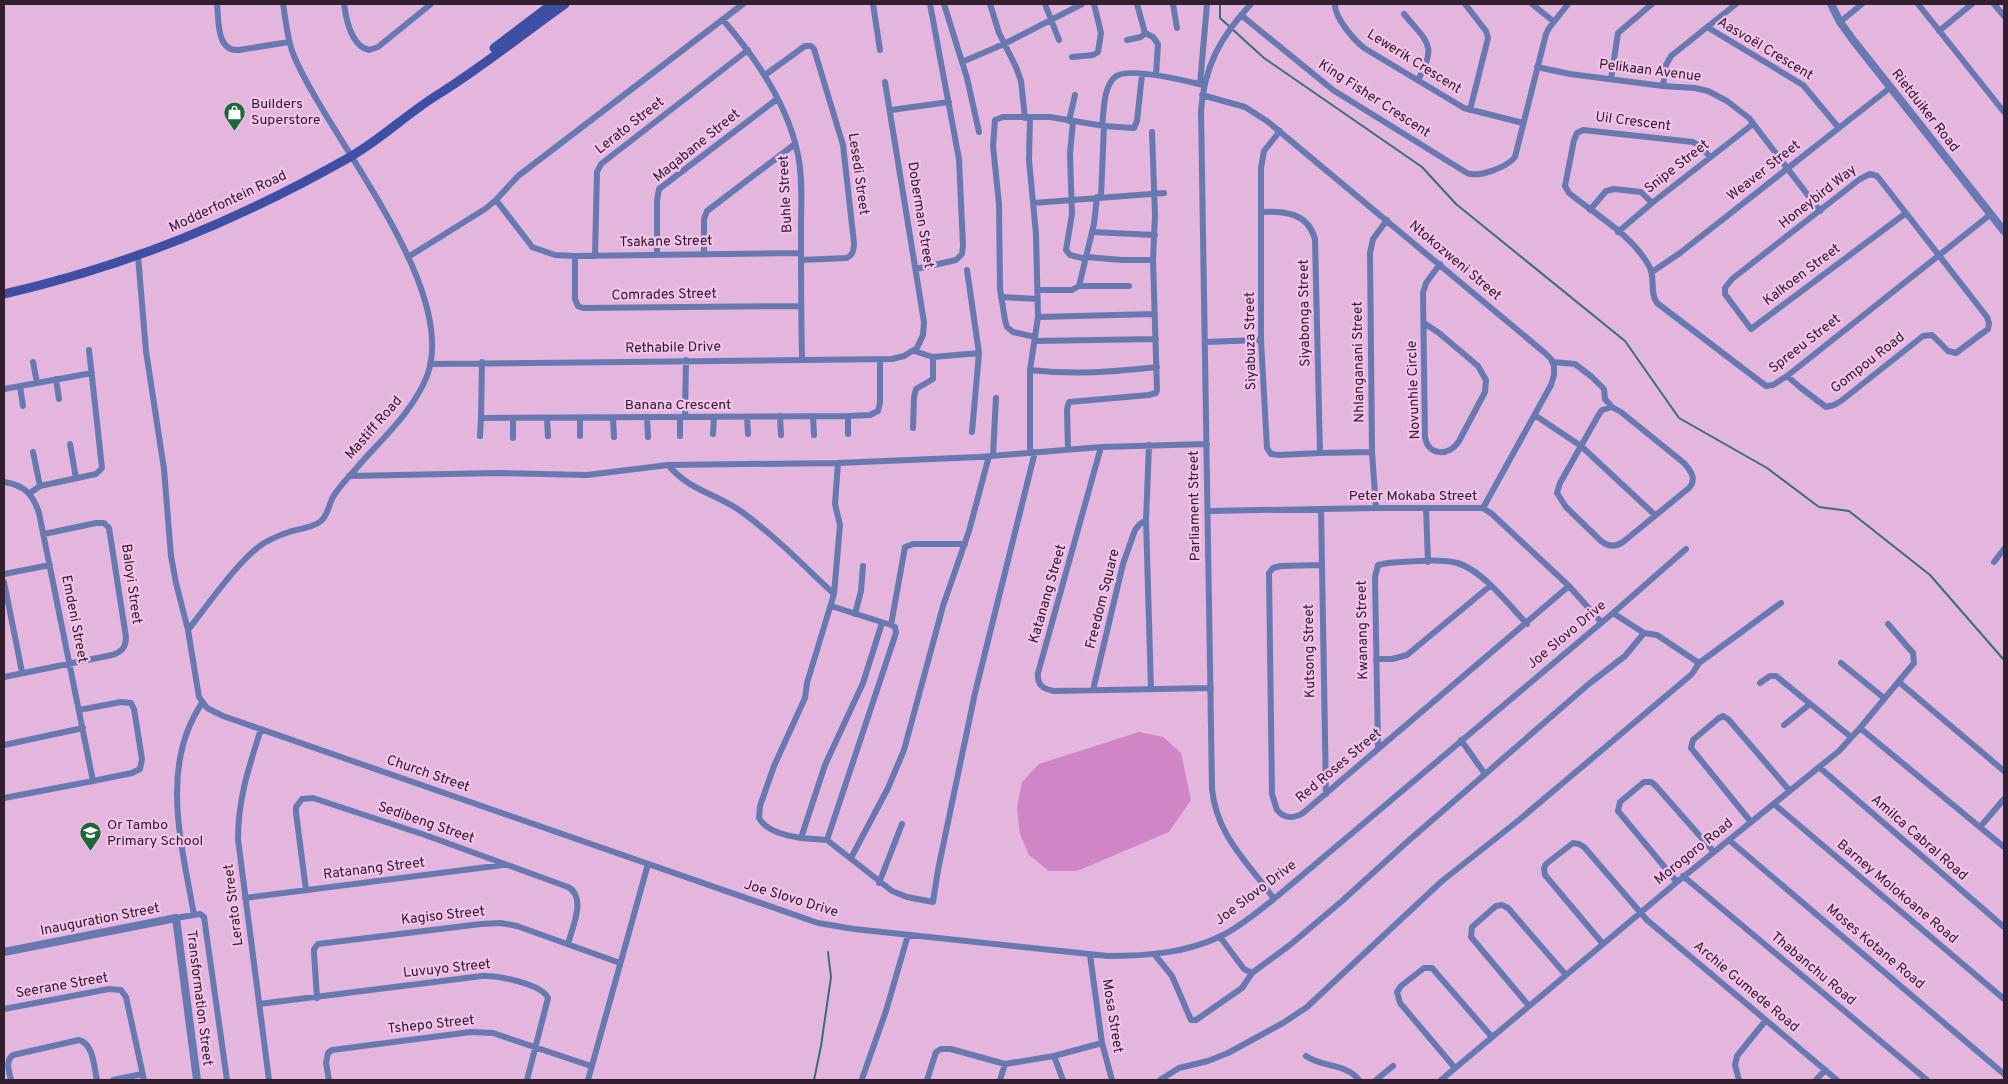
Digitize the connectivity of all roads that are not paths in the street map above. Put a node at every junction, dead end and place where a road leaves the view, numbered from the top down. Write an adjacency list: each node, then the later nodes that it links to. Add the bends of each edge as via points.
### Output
1 (217, 4): 43 (street, via 222,40 227,48 239,50)
2 (283, 4): 43 (street, Mastiff Road)
3 (344, 4): 4 (street, via 351,31 360,45 369,50)
4 (431, 4)
5 (552, 4): 59 (main road, Modderfontein Road)
6 (565, 4): 59 (main road, Modderfontein Road)
7 (743, 4): 34 (street)
8 (873, 4): 46 (street)
9 (930, 4): 63 (street)
10 (944, 4): 48 (street)
11 (990, 4): 44 (street)
12 (1045, 4): 33 (street)
13 (1082, 4): 33 (street)
14 (1094, 4): 47 (street, via 1101,33 1098,52)
15 (1137, 4): 40 (street)
16 (1173, 4): 38 (street)
17 (1207, 4): 56 (street)
18 (1251, 4): 31 (street)
19 (1336, 4): 54 (street, Lewerik Crescent, via 1338,16 1359,44)
20 (1465, 4): 65 (street, Lewerik Crescent, via 1488,38)
21 (1532, 4): 35 (street)
22 (1568, 4): 35 (street)
23 (1652, 4): 53 (street, via 1618,33)
24 (1736, 4): 37 (street)
25 (1831, 4): 36 (street, Rietduiker Road)
26 (1862, 4): 36 (street)
27 (1918, 4): 39 (street)
28 (1972, 4): 39 (street)
29 (1994, 4): 32 (street)
30 (1404, 14): 54 (street, via 1429,49 1429,59)
31 (1241, 15): 56 (street, via 1216,51); 69 (street, King Fisher Crescent, via 1333,90 1467,173 1477,176 1512,160)
32 (2004, 16)
33 (1050, 19): 41 (street); 44 (street)
34 (723, 20): 45 (street, Buhle Street); 83 (street, via 518,176)
35 (1553, 21): 49 (street)
36 (1840, 22): 58 (street, Rietduiker Road)
37 (1708, 27): 57 (street, Aasvoël Crescent, via 1671,56 1666,65); 72 (street, Aasvoël Crescent, via 1804,84)
38 (1177, 28)
39 (1939, 31): 66 (street)
40 (1145, 33): 42 (street); 50 (street, via 1158,44)
41 (1059, 40)
42 (1127, 40)
43 (289, 42): 77 (street, Mastiff Road, via 300,69)
44 (1004, 44): 48 (street); 67 (street, via 1020,81)
45 (748, 50): 51 (street, Buhle Street); 102 (street, Lerato Street, via 601,164 596,172)
46 (880, 50)
47 (1072, 58)
48 (962, 62): 74 (street)
49 (1537, 67): 53 (street, Pelikaan Avenue); 69 (street)
50 (1156, 74): 52 (street); 56 (street)
51 (765, 75): 62 (street, Buhle Street); 103 (street, Lesedi Street, via 805,46 811,46 843,145 853,252 846,258)
52 (1142, 75): 71 (street, via 1122,74 1113,80 1107,92); 71 (street, via 1134,128)
53 (1611, 79): 57 (street, Pelikaan Avenue)
54 (1418, 80): 65 (street, Lewerik Crescent)
55 (886, 82): 64 (street, Doberman Street)
56 (1202, 85): 61 (street, Parliament Street)
57 (1663, 86): 70 (street, Pelikaan Avenue, via 1708,91 1737,107)
58 (1891, 87): 72 (street, Weaver Street); 91 (street, Rietduiker Road)
59 (442, 91): 77 (main road, Modderfontein Road)
60 (1075, 95): 68 (street)
61 (1202, 95): 73 (street, Ntokozweni Street, via 1245,106); 125 (street, Parliament Street)
62 (777, 99): 76 (street, Buhle Street); 98 (street, Maqabane Street, via 658,189)
63 (949, 102): 64 (street); 108 (street, via 962,190 963,250 956,260)
64 (891, 110): 108 (street, Doberman Street)
65 (1470, 110): 69 (street, Lewerik Crescent)
66 (2004, 112)
67 (1027, 118): 68 (street, via 1050,117); 85 (street); 116 (street, via 1000,117 994,124)
68 (1071, 121): 71 (street); 84 (street)
69 (1523, 123)
70 (1753, 124): 78 (street, Snipe Street); 79 (street, Pelikaan Avenue)
71 (1103, 126): 82 (street)
72 (1839, 128): 79 (street, Weaver Street)
73 (1280, 131): 89 (street, Siyabuza Street, via 1264,150 1262,159); 92 (street, Ntokozweni Street)
74 (979, 132)
75 (1152, 132): 80 (street)
76 (795, 144): 97 (street, via 708,211 704,219); 103 (street, Buhle Street, via 800,172)
77 (351, 156): 100 (main road, Modderfontein Road, via 233,217); 104 (street, Mastiff Road)
78 (1710, 157): 86 (street, Snipe Street); 87 (street, Uil Crescent, via 1694,142 1581,130 1574,140 1564,184)
79 (1788, 168): 88 (street, Pelikaan Avenue); 110 (street, Weaver Street)
80 (1154, 193): 81 (street); 82 (street); 96 (street)
81 (1164, 193)
82 (1099, 197): 84 (street); 94 (street)
83 (496, 200): 101 (street, Tsakane Street, via 531,246 555,255); 104 (street)
84 (1071, 200): 85 (street); 105 (street, via 1072,220 1066,250 1070,255)
85 (1033, 203): 113 (street)
86 (1652, 203): 87 (street, via 1641,192 1614,189 1606,191); 95 (street, Snipe Street)
87 (1590, 210): 95 (street, Uil Crescent)
88 (1820, 211): 90 (street, Honeybird Way, via 1870,174 1879,178); 114 (street, Honeybird Way, via 1732,279)
89 (1262, 212): 124 (street, Siyabuza Street); 184 (street, Siyabonga Street, via 1281,211 1295,215 1311,227 1315,239)
90 (1906, 213): 99 (street, Honeybird Way); 114 (street, Kalkoen Street, via 1752,329)
91 (1991, 214): 93 (street, Rietduiker Road); 99 (street, Spreeu Street)
92 (1387, 220): 107 (street, Ntokozweni Street); 185 (street, Nhlanganani Street, via 1373,239 1370,253)
93 (2004, 231)
94 (1092, 232): 96 (street); 105 (street)
95 (1618, 232): 110 (street, Uil Crescent, via 1638,251)
96 (1154, 236): 106 (street)
97 (704, 254): 98 (street, Tsakane Street); 103 (street, Tsakane Street)
98 (657, 255): 102 (street, Tsakane Street)
99 (1938, 255): 140 (street, Spreeu Street); 140 (street, Gompou Road, via 1989,320 1988,329 1968,346 1953,353 1932,335 1922,336 1831,406 1822,404)
100 (138, 256): 115 (main road, Modderfontein Road); 224 (street, via 150,379 167,488 172,556)
101 (575, 256): 102 (street, Tsakane Street); 118 (street, Comrades Street, via 575,299 583,308)
102 (596, 256)
103 (801, 256): 118 (street, Buhle Street)
104 (408, 257): 136 (street, Mastiff Road, via 426,305 432,347)
105 (1086, 258): 106 (street); 111 (street)
106 (1153, 260): 119 (street)
107 (1440, 264): 121 (street, Novunhle Circle, via 1425,286); 135 (street, Ntokozweni Street)
108 (916, 269): 127 (street, Doberman Street, via 923,335)
109 (967, 270): 128 (street)
110 (1652, 272): 140 (street, Spreeu Street, via 1654,300 1669,313 1763,385 1773,385)
111 (1079, 286): 112 (street); 113 (street, via 1072,290)
112 (1129, 286)
113 (1037, 290): 117 (street)
114 (1724, 290)
115 (4, 294)
116 (1001, 297): 117 (street); 122 (street, via 1007,327)
117 (1038, 299): 120 (street)
118 (801, 306): 130 (street, Buhle Street)
119 (1154, 314): 120 (street); 123 (street)
120 (1038, 317): 122 (street)
121 (1424, 323): 121 (street, Novunhle Circle, via 1426,442 1432,450 1447,451 1454,449 1459,441 1485,392 1486,380 1478,366)
122 (1035, 339): 123 (street); 138 (street)
123 (1156, 339): 137 (street)
124 (1262, 340): 125 (street); 184 (street, Siyabuza Street, via 1267,448 1274,455)
125 (1205, 342): 177 (street, Parliament Street)
126 (89, 350): 139 (street)
127 (914, 351): 129 (street); 131 (street, Rethabile Drive, via 904,356)
128 (979, 353): 129 (street); 163 (street)
129 (932, 357): 162 (street, via 933,379 915,392)
130 (802, 358): 131 (street, Rethabile Drive); 132 (street, Rethabile Drive)
131 (880, 359): 151 (street, Banana Crescent, via 878,411 870,415)
132 (686, 360): 134 (street, Rethabile Drive); 153 (street)
133 (33, 362): 142 (street)
134 (482, 362): 136 (street, Rethabile Drive); 156 (street)
135 (1553, 362): 148 (street, via 1575,364 1604,389 1606,400); 152 (street, via 1553,380)
136 (430, 364): 189 (street, Mastiff Road, via 413,402)
137 (1157, 367): 138 (street, via 1088,374); 181 (street, via 1157,390 1153,394 1069,402)
138 (1030, 370): 183 (street)
139 (92, 373): 141 (street); 190 (street, via 102,468 96,474)
140 (1787, 376)
141 (56, 379): 142 (street); 146 (street)
142 (37, 383): 143 (street)
143 (20, 386): 144 (street); 147 (street)
144 (4, 389)
145 (996, 398): 186 (street)
146 (59, 399)
147 (24, 406)
148 (1612, 407): 180 (street, via 1600,412); 199 (street, via 1680,460 1692,474 1691,486)
149 (780, 416): 150 (street, Banana Crescent); 155 (street, Banana Crescent); 167 (street)
150 (814, 416): 151 (street, Banana Crescent); 168 (street)
151 (848, 416): 166 (street)
152 (1536, 416): 180 (street); 196 (street)
153 (682, 417): 154 (street, Banana Crescent); 161 (street, Banana Crescent); 173 (street)
154 (714, 417): 155 (street, Banana Crescent); 164 (street)
155 (747, 417): 165 (street)
156 (481, 418): 157 (street, Banana Crescent); 169 (street)
157 (513, 418): 158 (street, Banana Crescent); 175 (street)
158 (547, 418): 159 (street, Banana Crescent); 170 (street)
159 (580, 418): 160 (street, Banana Crescent); 171 (street)
160 (613, 418): 161 (street, Banana Crescent); 172 (street)
161 (647, 418): 174 (street)
162 (913, 428)
163 (972, 432)
164 (713, 434)
165 (748, 434)
166 (848, 434)
167 (781, 435)
168 (814, 435)
169 (480, 436)
170 (548, 436)
171 (580, 436)
172 (614, 436)
173 (680, 436)
174 (648, 437)
175 (513, 438)
176 (70, 444): 190 (street)
177 (1207, 444): 178 (street); 198 (street, Parliament Street)
178 (1149, 445): 179 (street); 200 (street)
179 (1101, 446): 181 (street); 235 (street, Katanang Street, via 1038,678 1041,687 1049,690)
180 (1580, 446): 199 (street); 199 (street, via 1558,487 1558,496 1601,541 1610,546 1620,544)
181 (1068, 449): 183 (street)
182 (33, 452): 192 (street)
183 (1033, 452): 186 (street); 271 (street, via 975,693 941,851 934,902 907,897)
184 (1320, 452): 185 (street, Siyabuza Street)
185 (1372, 452): 194 (street, Nhlanganani Street)
186 (991, 456): 187 (street); 202 (street)
187 (838, 463): 188 (street); 214 (street, via 835,504 840,525)
188 (668, 465): 189 (street, via 586,475); 214 (street, via 690,486 740,510)
189 (349, 476): 224 (street, Mastiff Road, via 333,497 322,520 277,536 262,545 233,574)
190 (76, 478): 192 (street)
191 (4, 482): 193 (street)
192 (40, 486): 193 (street)
193 (30, 493): 201 (street, Emdeni Street, via 36,501)
194 (1376, 508): 195 (street, Peter Mokaba Street); 197 (street, Peter Mokaba Street)
195 (1426, 508): 196 (street, Peter Mokaba Street); 205 (street)
196 (1483, 508): 213 (street, Peter Mokaba Street)
197 (1320, 509): 198 (street, Peter Mokaba Street); 208 (street, Kutsong Street)
198 (1209, 511): 234 (street, Parliament Street)
199 (1655, 515)
200 (1146, 520): 235 (street, Freedom Square, via 1135,530 1123,564); 236 (street)
201 (44, 534): 207 (street, Emdeni Street); 228 (street, Baloyi Street, via 96,522 104,523 111,532 126,644 117,654)
202 (965, 544): 223 (street, via 914,544 905,547); 266 (street, via 943,606 904,750)
203 (1686, 549): 217 (street, Joe Slovo Drive)
204 (2004, 549): 206 (street)
205 (1428, 562): 212 (street, Kwanang Street, via 1466,566); 226 (street, Kwanang Street, via 1378,565)
206 (1994, 562)
207 (50, 565): 210 (street); 228 (street, Emdeni Street)
208 (1321, 565): 254 (street, Kutsong Street); 254 (street, Red Roses Street, via 1281,566 1270,570 1269,661 1274,805 1283,816 1296,817)
209 (863, 566): 218 (street)
210 (4, 574)
211 (4, 582): 230 (street)
212 (1490, 586): 221 (street, Kwanang Street); 226 (street, via 1407,655)
213 (1569, 586): 219 (street, Peter Mokaba Street); 221 (street, Red Roses Street)
214 (834, 594): 216 (street)
215 (1781, 603): 229 (street)
216 (831, 606): 218 (street); 261 (street, via 805,698 778,756 759,810 760,821 766,826)
217 (1613, 613): 219 (street, Joe Slovo Drive); 225 (street)
218 (855, 614): 220 (street)
219 (1602, 622): 246 (street, Joe Slovo Drive)
220 (882, 623): 223 (street); 261 (street, via 863,683 825,766)
221 (1527, 624): 248 (street, Red Roses Street)
222 (1888, 624): 232 (street, Morogoro Road, via 1915,658)
223 (891, 625): 262 (street, via 896,633)
224 (188, 630): 238 (street)
225 (1644, 633): 229 (street, via 1657,635); 251 (street, via 1625,656)
226 (1376, 659): 248 (street, Kwanang Street)
227 (1841, 662): 237 (street)
228 (69, 663): 230 (street, Baloyi Street); 240 (street, Emdeni Street)
229 (1699, 663): 321 (street, via 1692,674 1606,748 1442,881 1307,1006 1228,1053 1179,1068)
230 (22, 672): 231 (street, Baloyi Street)
231 (4, 676)
232 (1899, 682): 237 (street, Morogoro Road); 250 (street)
233 (1760, 683): 239 (street, via 1776,676)
234 (1211, 688): 236 (street, Katanang Street); 274 (street, Parliament Street, via 1212,789 1216,815 1231,842)
235 (1093, 690): 236 (street, Katanang Street)
236 (1151, 690)
237 (1884, 698): 243 (street, Morogoro Road)
238 (202, 703): 244 (street, Church Street, via 214,712); 276 (street, via 186,731 177,775 180,831)
239 (1810, 704): 241 (street); 245 (street)
240 (79, 710): 242 (street, Emdeni Street); 252 (street, via 121,702 131,703 134,709 142,759 140,768 132,773)
241 (1784, 725)
242 (83, 728): 247 (street); 252 (street, Emdeni Street)
243 (1860, 728): 245 (street, Morogoro Road); 260 (street)
244 (261, 729): 267 (street, Church Street); 273 (street, Lerato Street, via 238,814)
245 (1852, 737): 249 (street, Morogoro Road)
246 (1461, 740): 251 (street); 274 (street, Joe Slovo Drive)
247 (4, 745)
248 (1378, 748): 254 (street, Red Roses Street)
249 (1819, 767): 253 (street, Morogoro Road); 278 (street, Amilca Cabral Road)
250 (2004, 771)
251 (1485, 774): 287 (street, via 1298,939)
252 (93, 781): 255 (street)
253 (1790, 792): 257 (street, Morogoro Road); 258 (street, via 1728,719 1719,718 1693,740 1691,748)
254 (1326, 794)
255 (4, 798)
256 (2004, 798): 260 (street)
257 (1774, 804): 258 (street, Morogoro Road); 290 (street, Barney Molokoane Road)
258 (1751, 822): 263 (street, Morogoro Road)
259 (902, 824): 271 (street)
260 (1980, 827): 264 (street)
261 (801, 838): 262 (street)
262 (827, 840): 266 (street)
263 (1729, 840): 265 (street, Morogoro Road); 305 (street, Moses Kotane Road)
264 (2004, 847)
265 (1714, 852): 269 (street, Morogoro Road); 270 (street, via 1655,785 1644,782 1620,802 1618,811)
266 (851, 858): 271 (street)
267 (648, 864): 279 (street, Joe Slovo Drive, via 818,923); 286 (street)
268 (504, 865): 272 (street, Ratanang Street); 272 (street, Sedibeng Street, via 407,829 308,798 299,802 296,813); 281 (street, Sedibeng Street, via 575,892 577,903)
269 (1684, 876): 270 (street, Morogoro Road); 328 (street, Thabanchu Road)
270 (1677, 882): 275 (street, Morogoro Road)
271 (879, 883)
272 (306, 890): 273 (street, Ratanang Street)
273 (245, 898): 291 (street, Lerato Street)
274 (1274, 898): 280 (street, Joe Slovo Drive)
275 (1639, 913): 282 (street, Morogoro Road); 282 (street, Archie Gumede Road, via 1579,844 1569,845 1548,862 1544,871 1548,880); 294 (street, Archie Gumede Road)
276 (197, 915): 277 (street, Inauguration Street); 312 (street, via 205,919)
277 (176, 918): 283 (street, Inauguration Street); 311 (street, Transformation Street)
278 (2004, 927)
279 (908, 935): 285 (street, Joe Slovo Drive); 307 (street)
280 (1220, 937): 284 (street, Joe Slovo Drive); 287 (street, via 1244,969)
281 (568, 944): 286 (street, Kagiso Street); 289 (street, Kagiso Street, via 517,926 490,923 323,943 314,948)
282 (1603, 944): 288 (street, Morogoro Road)
283 (4, 952)
284 (1155, 954): 285 (street, Joe Slovo Drive); 287 (street, via 1172,976 1193,1021 1236,992)
285 (1090, 955): 296 (street, Mosa Street)
286 (620, 963): 301 (street)
287 (1252, 973)
288 (1566, 975): 292 (street, Morogoro Road); 292 (street, via 1508,908 1496,906 1472,927 1471,937)
289 (317, 998): 291 (street, Luvuyo Street); 297 (street, Luvuyo Street, via 482,976 501,977 540,990 547,996 548,1004)
290 (2004, 998)
291 (259, 1004): 313 (street, Lerato Street)
292 (1529, 1006): 295 (street, Morogoro Road)
293 (4, 1009): 306 (street, Seerane Street, via 109,988 121,990 126,997)
294 (1766, 1020): 304 (street, Archie Gumede Road); 325 (street, via 1737,1056 1735,1065)
295 (1492, 1037): 303 (street, Morogoro Road); 303 (street, via 1432,968 1424,968 1401,986 1397,995 1400,1003)
296 (1102, 1043): 298 (street); 320 (street, Mosa Street)
297 (536, 1047): 301 (street, Tshepo Street); 314 (street, Tshepo Street, via 481,1032 338,1048 327,1055); 315 (street, Luvuyo Street)
298 (1054, 1056): 300 (street); 319 (street)
299 (1306, 1056): 322 (street, via 1320,1064 1349,1070)
300 (1005, 1064): 317 (street, via 941,1049 936,1052); 318 (street)
301 (591, 1066): 316 (street)
302 (1393, 1066): 323 (street)
303 (1455, 1068): 324 (street, Morogoro Road)
304 (1825, 1070): 326 (street); 327 (street, Archie Gumede Road)
305 (2004, 1074)
306 (143, 1077): 310 (street)
307 (862, 1079)
308 (11, 1080): 309 (street, via 8,1063 13,1055 79,1040 90,1049)
309 (97, 1080)
310 (113, 1080)
311 (197, 1080)
312 (227, 1080)
313 (269, 1080)
314 (329, 1080)
315 (527, 1080)
316 (588, 1080)
317 (927, 1080)
318 (1000, 1080)
319 (1063, 1080)
320 (1112, 1080)
321 (1160, 1080)
322 (1359, 1080)
323 (1376, 1080)
324 (1441, 1080)
325 (1739, 1080)
326 (1816, 1080)
327 (1836, 1080)
328 (1927, 1080)

